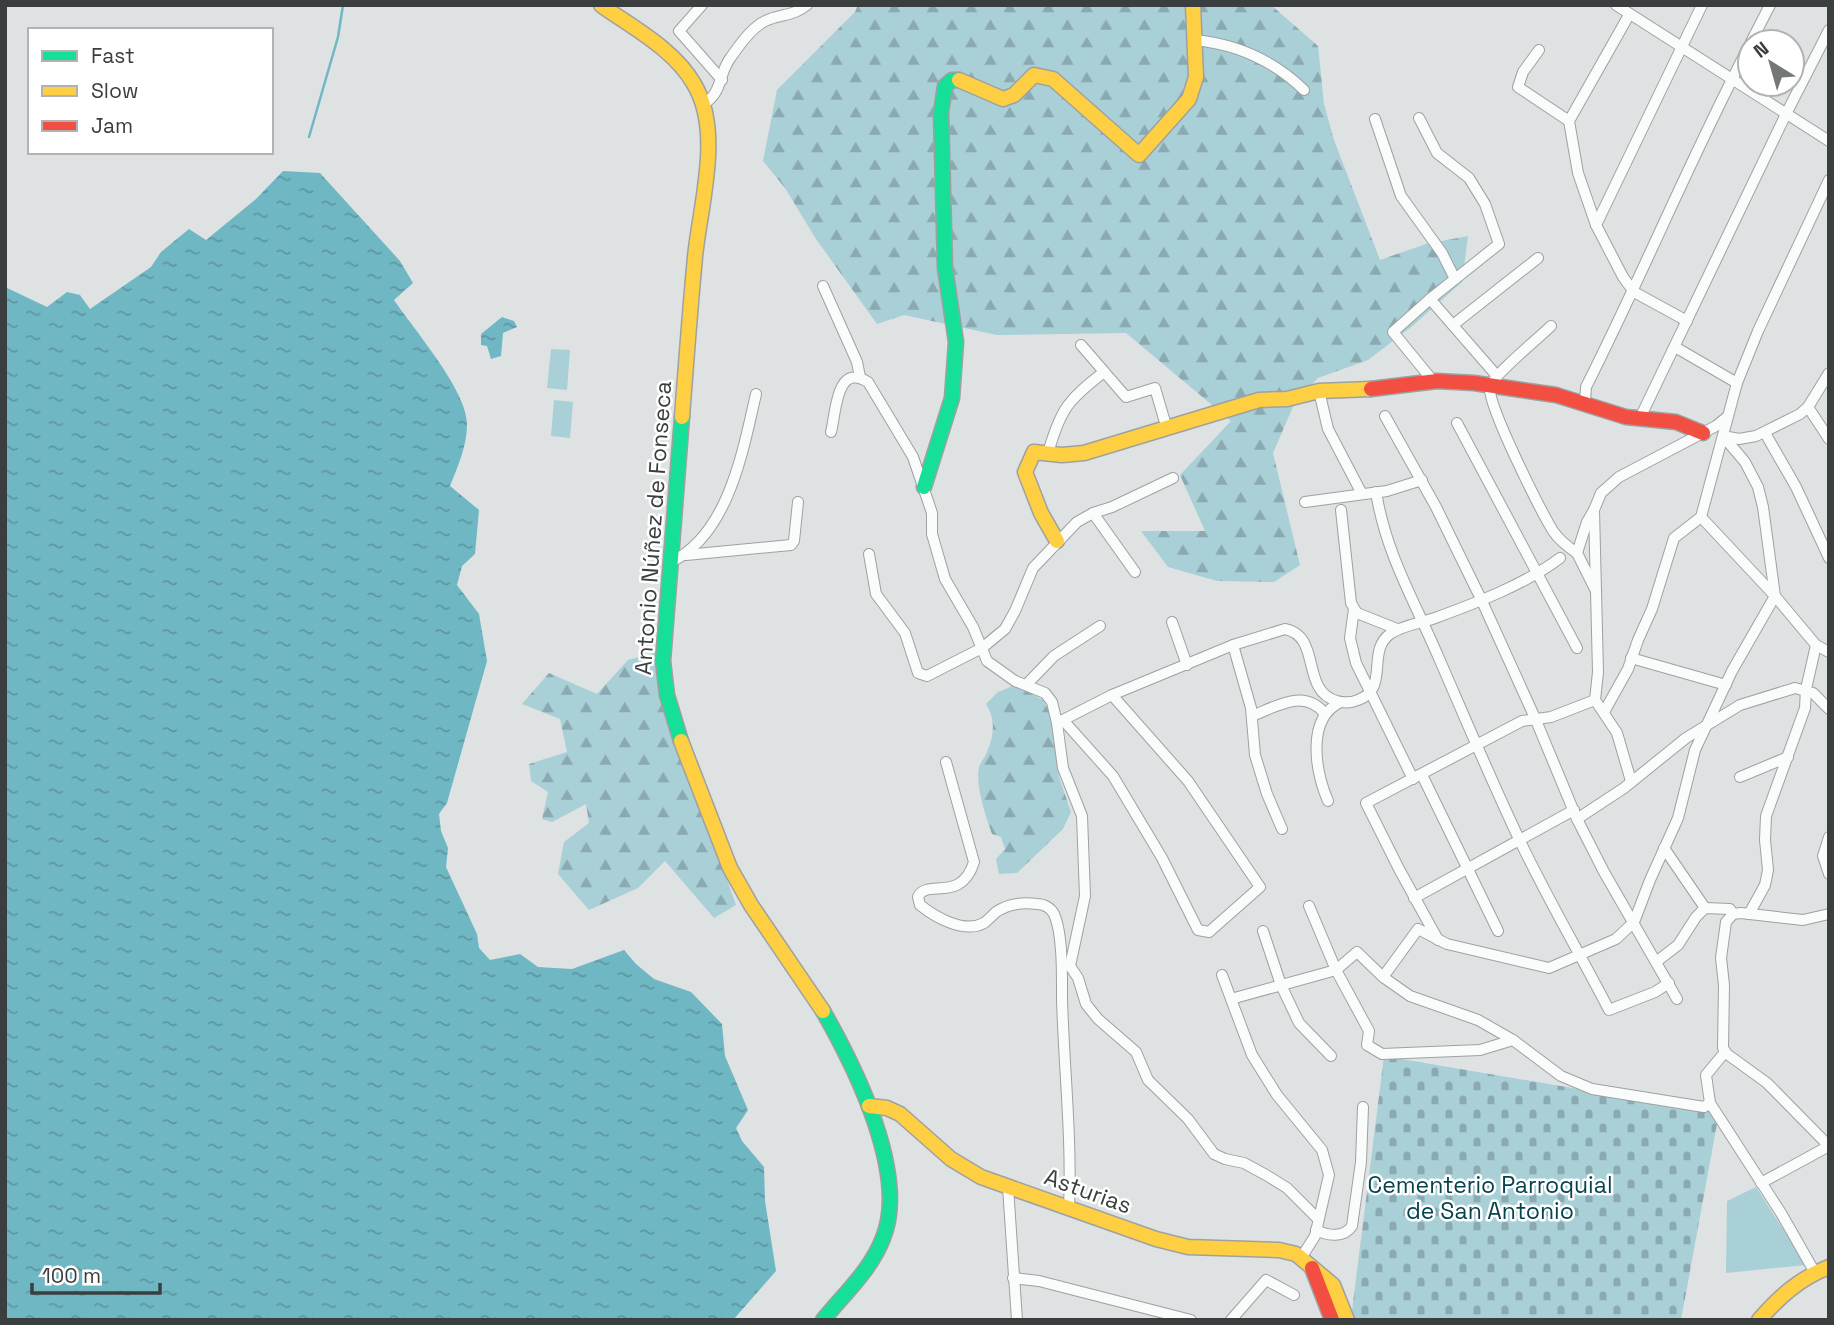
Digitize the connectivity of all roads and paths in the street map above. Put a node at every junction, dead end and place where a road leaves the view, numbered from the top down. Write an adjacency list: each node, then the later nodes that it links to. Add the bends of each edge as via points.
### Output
1 (601, 5): 17 (street, Antonio Núñez de Fonseca, via 682,66)
2 (702, 5): 15 (street, via 679,32)
3 (807, 5): 15 (street, via 754,29 727,63)
4 (1193, 5): 10 (street)
5 (1702, 5): 11 (street)
6 (1770, 5): 8 (street)
7 (1624, 9): 11 (street); 21 (street)
8 (1758, 28)
9 (1829, 30): 18 (street)
10 (1195, 40): 16 (street, via 1251,53); 58 (street, via 1192,94 1139,155 1046,76 1034,75 1014,95 1003,99 960,80 945,86 941,112 945,268 956,342 952,398)
11 (1681, 48): 14 (street); 24 (street)
12 (1539, 50): 21 (street, via 1522,72 1518,87)
13 (1736, 71): 14 (street)
14 (1732, 79): 18 (street); 28 (street)
15 (722, 80): 17 (street, via 714,97)
16 (1304, 90)
17 (704, 104): 75 (street, Antonio Núñez de Fonseca, via 708,145 695,251)
18 (1786, 114): 22 (street); 30 (street)
19 (1419, 118): 26 (street, via 1437,153 1469,177 1488,210 1499,244)
20 (1375, 119): 26 (street, via 1401,196)
21 (1569, 121): 24 (street, via 1578,173)
22 (1829, 141)
23 (1829, 180): 40 (street)
24 (1596, 225): 28 (street)
25 (1538, 258): 31 (street)
26 (1455, 279): 29 (street)
27 (823, 286): 37 (street)
28 (1634, 292): 30 (street); 43 (street, via 1586,387)
29 (1430, 299): 31 (street); 38 (street, via 1393,332)
30 (1687, 321): 34 (street)
31 (1453, 325): 39 (street)
32 (1551, 326): 39 (street)
33 (1081, 345): 35 (street)
34 (1675, 347): 40 (street); 47 (street)
35 (1104, 372): 49 (street, via 1126,397 1155,388); 55 (street, via 1064,408)
36 (1829, 373): 44 (street)
37 (860, 377): 50 (street, via 846,380 840,388); 58 (street, via 868,382 898,429)
38 (1433, 381): 39 (street); 41 (street)
39 (1493, 381): 43 (street); 70 (street, via 1491,402 1526,479 1554,532)
40 (1737, 383): 46 (street)
41 (1319, 391): 49 (street, via 1259,400); 60 (street, via 1328,429)
42 (756, 394): 72 (street, via 725,502)
43 (1585, 402): 47 (street)
44 (1808, 407): 52 (street); 54 (street)
45 (1385, 416): 57 (street)
46 (1727, 417): 51 (street); 53 (street)
47 (1640, 418): 51 (street, via 1676,422)
48 (1457, 423): 77 (street)
49 (1167, 429): 55 (street, via 1084,453)
50 (831, 432)
51 (1703, 433): 64 (street, via 1613,482)
52 (1765, 433): 53 (street, via 1748,438); 68 (street)
53 (1723, 436): 66 (street); 79 (street, via 1758,487)
54 (1829, 439)
55 (1048, 453): 69 (street, via 1034,452 1026,472)
56 (1173, 478): 65 (street)
57 (1422, 480): 59 (street); 80 (street)
58 (924, 487): 89 (street, via 945,579)
59 (1376, 492): 60 (street); 83 (street, via 1381,524)
60 (1362, 494): 62 (street)
61 (798, 502): 72 (street, via 791,545)
62 (1305, 502)
63 (1342, 510): 81 (street)
64 (1594, 510): 70 (street); 78 (street)
65 (1093, 513): 69 (street); 76 (street)
66 (1701, 517): 79 (street); 91 (street, via 1674,538)
67 (1829, 527): 68 (street)
68 (1818, 532): 74 (street)
69 (1057, 541): 89 (street, via 1033,568 1005,629)
70 (1577, 553): 78 (street)
71 (869, 554): 89 (street, via 876,594 905,634 918,673 927,677)
72 (686, 555): 75 (street)
73 (1560, 558): 77 (street)
74 (1829, 558)
75 (671, 562): 145 (street, Antonio Núñez de Fonseca, via 663,661 673,720 730,868 823,1010)
76 (1135, 572)
77 (1538, 573): 80 (street); 88 (street)
78 (1595, 589): 98 (street)
79 (1775, 596): 87 (street); 94 (street)
80 (1481, 599): 83 (street); 104 (street)
81 (1354, 609): 85 (street); 96 (street, via 1351,646)
82 (1172, 622): 92 (street)
83 (1424, 622): 85 (street); 107 (street)
84 (1100, 626): 93 (street, via 1054,656)
85 (1397, 629): 96 (street, via 1379,648)
86 (1233, 645): 92 (street); 99 (street, via 1285,629 1295,632 1305,642 1321,692); 103 (street)
87 (1816, 645): 90 (street); 95 (street)
88 (1577, 648)
89 (982, 649): 93 (street, via 987,661)
90 (1829, 652)
91 (1631, 658): 94 (street); 101 (street)
92 (1187, 665): 97 (street)
93 (1026, 685): 105 (street, via 1045,693)
94 (1726, 685): 106 (street)
95 (1806, 689): 100 (street); 106 (street, via 1795,688 1740,705); 108 (street, via 1805,708)
96 (1370, 693): 99 (street, via 1353,702); 111 (street)
97 (1112, 695): 105 (street); 105 (street, via 1188,780 1260,887 1209,932 1198,930 1113,776)
98 (1595, 700): 101 (street); 104 (street)
99 (1341, 702): 102 (street)
100 (1829, 709)
101 (1604, 712): 112 (street, via 1617,733)
102 (1325, 714): 103 (street, via 1302,699); 113 (street, via 1317,755)
103 (1252, 716): 115 (street, via 1255,755)
104 (1535, 718): 107 (street); 114 (street)
105 (1060, 721): 133 (street, via 1063,768 1082,816 1086,874 1084,907)
106 (1708, 723): 112 (street); 118 (street)
107 (1477, 746): 111 (street); 117 (street)
108 (1788, 757): 110 (street); 125 (street, via 1766,816 1765,885)
109 (946, 762): 133 (street, via 974,862 958,884 950,889 923,890 919,902 937,916 969,926 1014,904 1045,905 1055,918)
110 (1740, 776)
111 (1418, 777): 119 (street); 121 (street, via 1366,803)
112 (1631, 781): 114 (street)
113 (1328, 802)
114 (1576, 814): 117 (street); 127 (street)
115 (1282, 829)
116 (1829, 837): 120 (street, via 1823,856)
117 (1520, 841): 119 (street); 131 (street)
118 (1664, 848): 123 (street); 127 (street)
119 (1467, 870): 121 (street); 128 (street)
120 (1829, 874)
121 (1414, 898): 130 (street)
122 (1310, 906): 134 (street)
123 (1705, 908): 124 (street, via 1730,909); 132 (street, via 1678,945)
124 (1733, 914): 125 (street); 142 (street, via 1726,922 1721,958)
125 (1749, 914): 126 (street, via 1803,920)
126 (1829, 914)
127 (1634, 922): 131 (street, via 1616,939); 132 (street)
128 (1498, 931)
129 (1263, 932): 138 (street)
130 (1438, 940): 131 (street, via 1549,968); 136 (street, via 1418,929)
131 (1580, 955): 137 (street, via 1609,1010)
132 (1656, 962): 137 (street)
133 (1066, 965): 150 (street, via 1062,999); 151 (street, via 1078,978 1086,1004 1136,1052 1148,1080 1188,1119 1214,1154 1266,1175)
134 (1336, 970): 136 (street, via 1357,952); 138 (street); 141 (street, via 1370,1031 1367,1045 1382,1054 1480,1050)
135 (1222, 975): 139 (street)
136 (1383, 977): 141 (street, via 1410,996 1478,1020)
137 (1669, 983): 140 (street)
138 (1281, 985): 139 (street); 143 (street, via 1299,1023)
139 (1231, 999): 151 (street, via 1259,1069 1322,1150 1329,1175)
140 (1677, 999)
141 (1513, 1041): 144 (street, via 1561,1076 1592,1089 1704,1107)
142 (1725, 1052): 144 (street, via 1706,1075); 147 (street, via 1767,1083)
143 (1331, 1056)
144 (1710, 1103): 148 (street)
145 (869, 1106): 149 (street, Asturias, via 900,1114 960,1165); 158 (street, Antonio Núñez de Fonseca, via 891,1178 890,1217 875,1255)
146 (1363, 1107): 152 (street, via 1352,1226 1335,1235)
147 (1829, 1146): 148 (street)
148 (1761, 1183): 154 (street)
149 (1008, 1186): 150 (street, Asturias); 155 (street)
150 (1069, 1208): 153 (street, Asturias, via 1177,1245 1279,1250)
151 (1317, 1217): 152 (street)
152 (1316, 1230): 153 (street)
153 (1306, 1262): 157 (street, via 1333,1285)
154 (1821, 1269): 162 (street, via 1780,1296)
155 (1013, 1278): 159 (street); 160 (street)
156 (1294, 1295): 161 (street, via 1266,1280)
157 (1334, 1316)
158 (823, 1320)
159 (1017, 1320)
160 (1191, 1320)
161 (1231, 1320)
162 (1759, 1320)

